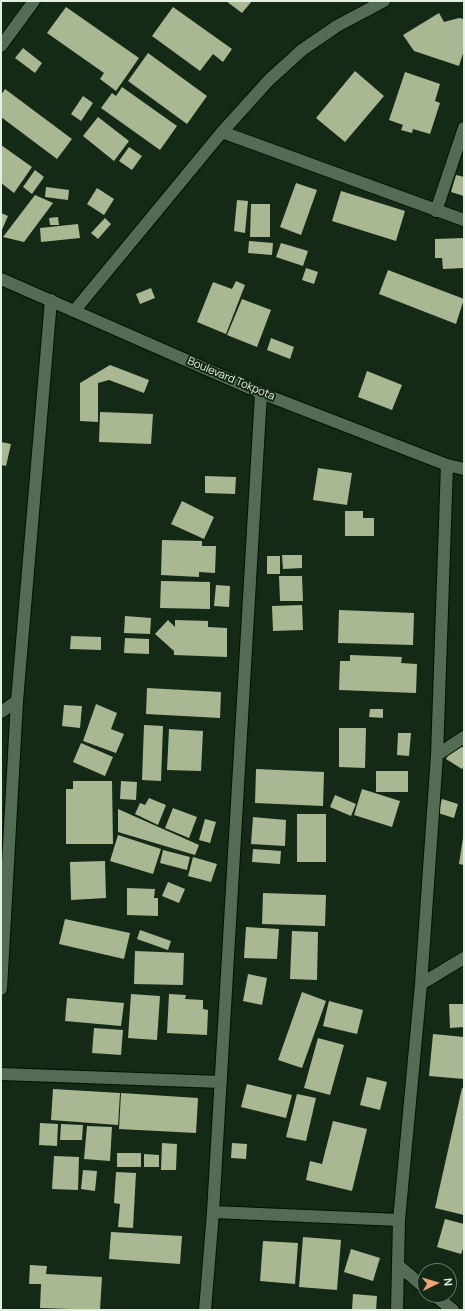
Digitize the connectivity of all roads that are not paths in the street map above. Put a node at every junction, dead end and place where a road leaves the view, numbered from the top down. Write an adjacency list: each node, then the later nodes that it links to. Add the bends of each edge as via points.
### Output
1 (34, 1): 3 (street)
2 (384, 1): 6 (street, via 337,26 302,50 269,80)
3 (5, 33): 4 (street)
4 (1, 46)
5 (464, 128): 7 (street)
6 (222, 132): 7 (street); 11 (street)
7 (436, 211): 8 (street)
8 (464, 220)
9 (1, 279): 10 (street, Boulevard Tokpota)
10 (51, 300): 11 (street, Boulevard Tokpota); 15 (street)
11 (75, 310): 12 (street, Boulevard Tokpota)
12 (261, 393): 13 (street, Boulevard Tokpota); 23 (street)
13 (447, 464): 14 (street, Boulevard Tokpota); 18 (street)
14 (464, 469)
15 (17, 701): 16 (street); 21 (street)
16 (1, 712)
17 (464, 737): 18 (street)
18 (437, 755): 20 (street)
19 (464, 958): 20 (street)
20 (421, 984): 25 (street)
21 (1, 989)
22 (1, 1074): 23 (street)
23 (221, 1082): 24 (street)
24 (213, 1212): 25 (street); 29 (street)
25 (399, 1220): 26 (street)
26 (398, 1265): 27 (street); 30 (street)
27 (417, 1281)
28 (444, 1303): 31 (street)
29 (205, 1310)
30 (397, 1310)
31 (453, 1310)

